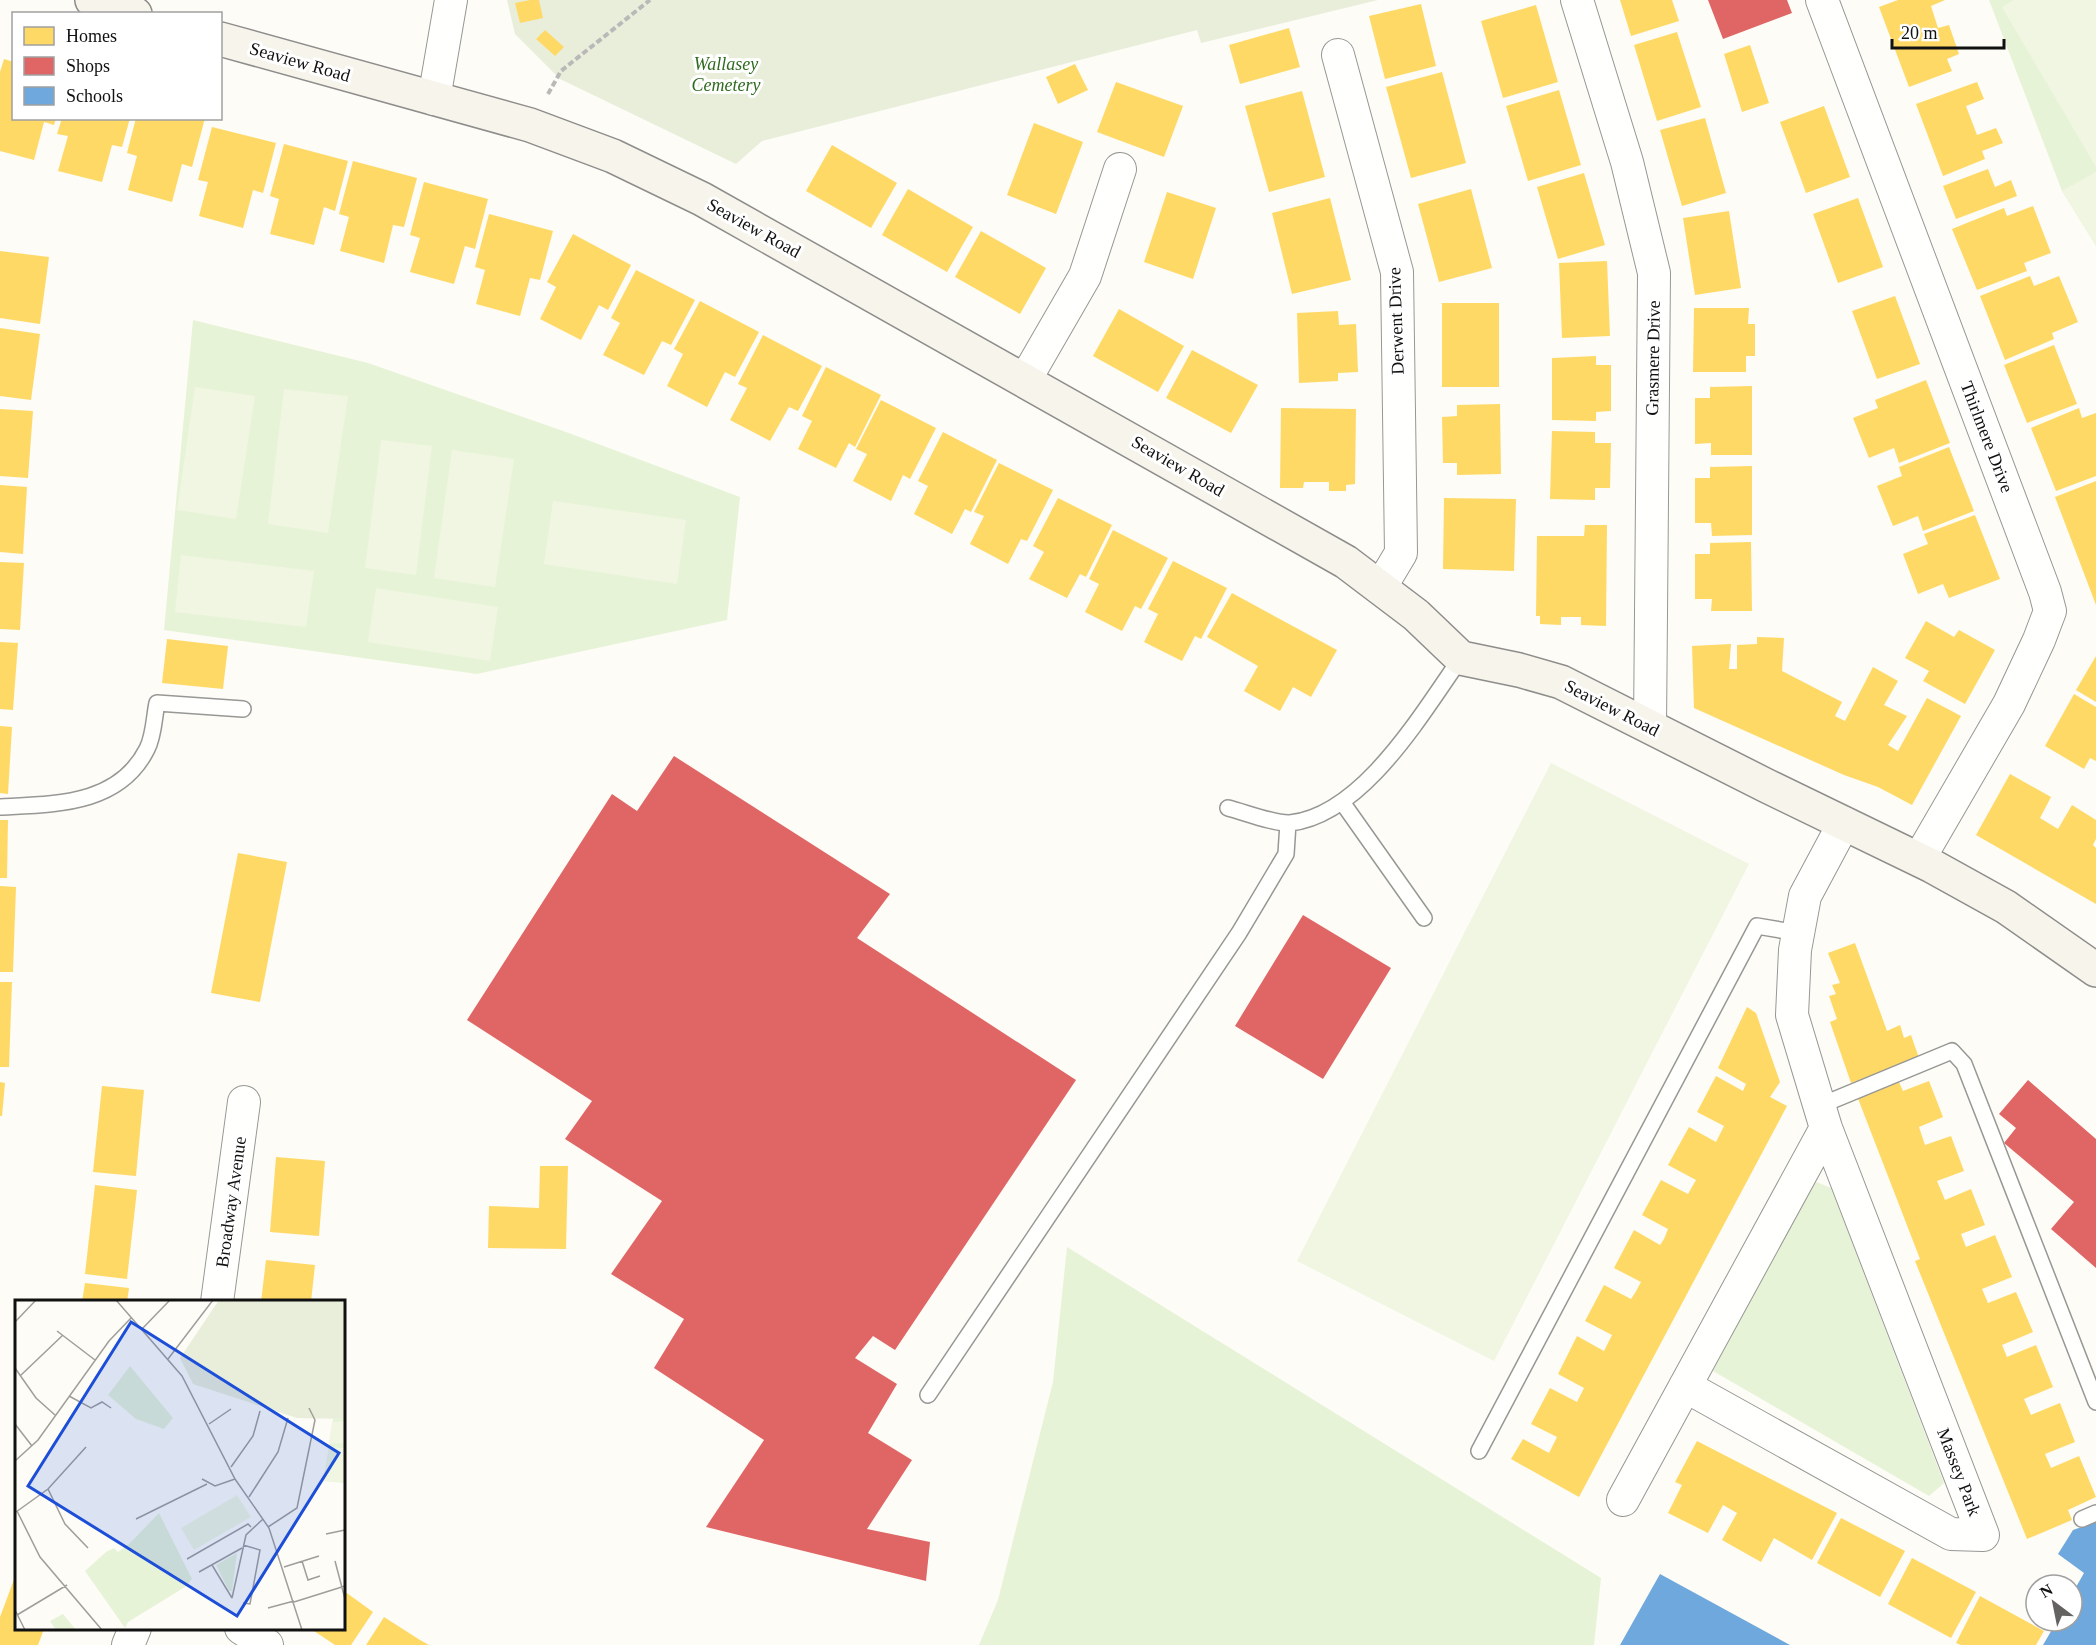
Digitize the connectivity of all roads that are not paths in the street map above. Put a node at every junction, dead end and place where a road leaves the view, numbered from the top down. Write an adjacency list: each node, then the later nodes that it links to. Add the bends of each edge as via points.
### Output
1 (451, 0): 6 (street)
2 (1577, 0): 12 (street, Grasmere Drive, via 1627,162 1654,273)
3 (1822, 0): 18 (street, Thirlmere Drive, via 2050,611 2009,704)
4 (222, 40): 6 (street, Seaview Road)
5 (1338, 55): 9 (street, Derwent Drive, via 1397,272 1401,553)
6 (434, 99): 8 (street, Seaview Road, via 530,125 613,156 702,200)
7 (1119, 169): 8 (street, via 1085,276)
8 (1025, 380): 9 (street, Seaview Road, via 1346,562)
9 (1380, 588): 10 (street, Seaview Road, via 1416,615)
10 (1461, 658): 12 (street, Seaview Road, via 1561,682); 13 (lane, via 1395,749)
11 (243, 709): 14 (lane, via 157,703 148,747 132,774 99,796)
12 (1650, 727): 17 (street, Seaview Road)
13 (1342, 802): 16 (lane, via 1314,817); 19 (lane)
14 (0, 807)
15 (1228, 808): 16 (lane)
16 (1288, 823): 26 (lane, via 1286,854 1239,933)
17 (1844, 823): 18 (street, Seaview Road); 20 (street, Massey Park, via 1805,896)
18 (1919, 859): 21 (street, Seaview Road, via 2006,907)
19 (1424, 918)
20 (1798, 933): 23 (street, Massey Park, via 1792,1015); 28 (lane, via 1757,926)
21 (2096, 970)
22 (244, 1102): 24 (street, Broadway Avenue)
23 (1822, 1117): 25 (street); 25 (street, Massey Park, via 1983,1535 1951,1534); 27 (lane, via 1952,1051 1964,1065)
24 (217, 1300)
25 (1685, 1386): 29 (street)
26 (928, 1395)
27 (2096, 1402)
28 (1479, 1451)
29 (1623, 1500)
30 (135, 1630): 32 (street)
31 (243, 1630): 33 (street)
32 (128, 1645)
33 (267, 1645)

